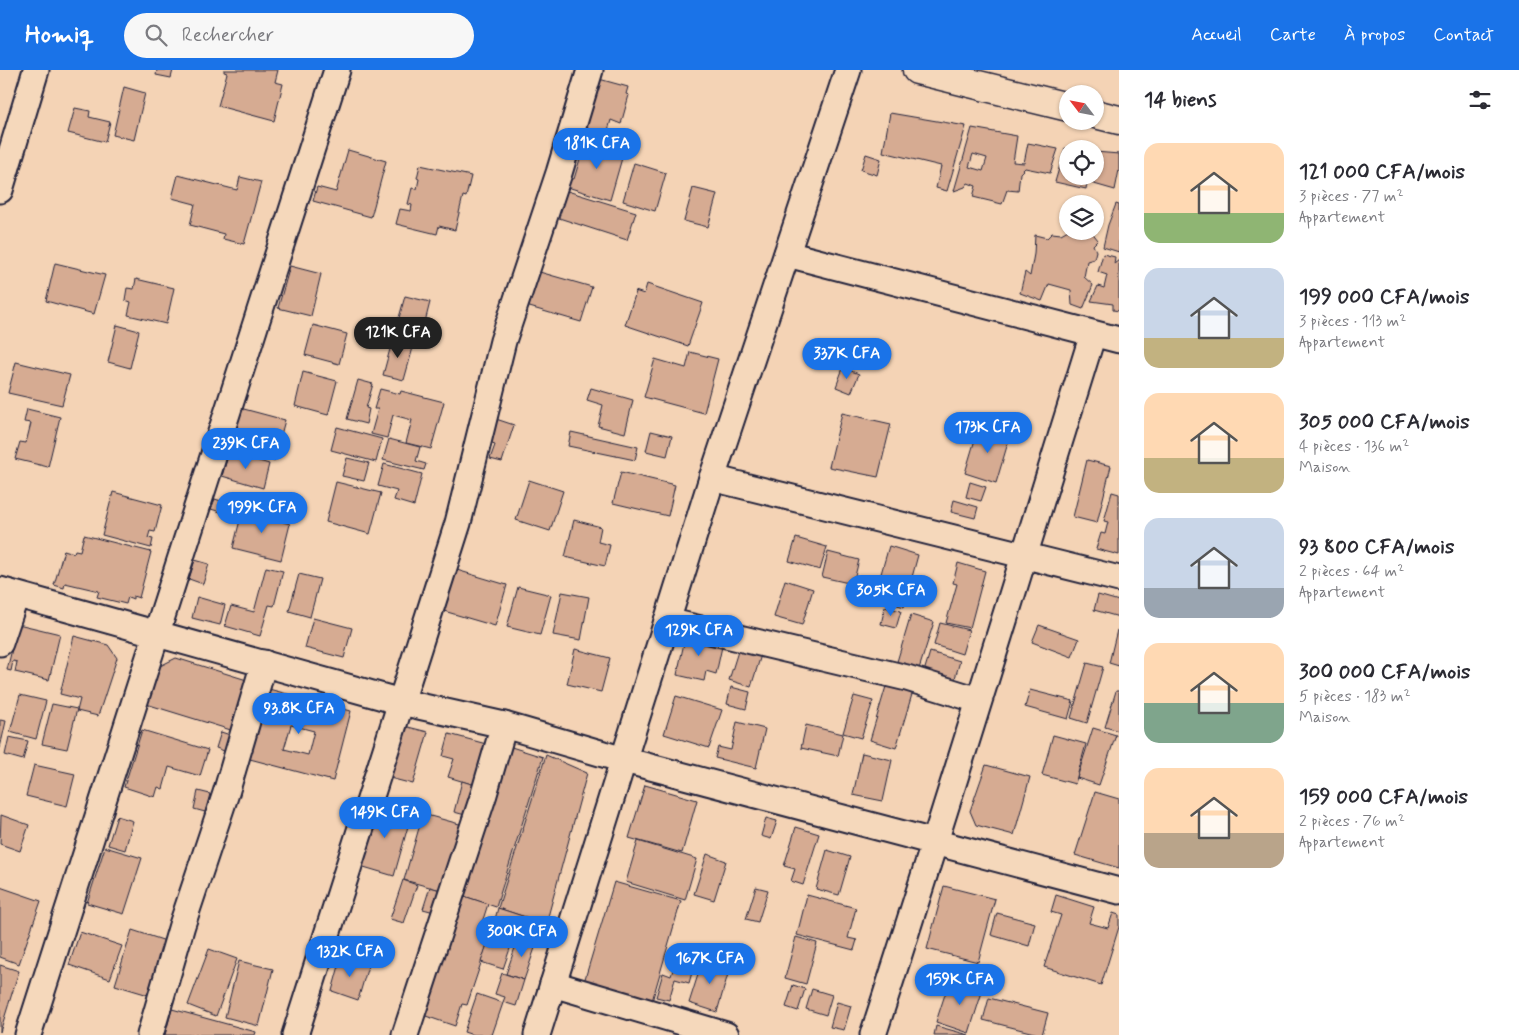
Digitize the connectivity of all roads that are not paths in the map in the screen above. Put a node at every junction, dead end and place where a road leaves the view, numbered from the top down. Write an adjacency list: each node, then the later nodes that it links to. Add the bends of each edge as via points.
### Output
1 (36, 70): 9 (street)
2 (337, 70): 18 (street)
3 (590, 70): 22 (street, via 504,341 458,523)
4 (848, 70): 10 (street)
5 (916, 70): 6 (main road)
6 (1059, 105)
7 (1104, 116): 8 (main road)
8 (1119, 120)
9 (0, 190)
10 (786, 254): 11 (street); 13 (street)
11 (1093, 334): 12 (street); 14 (street)
12 (1119, 340)
13 (712, 478): 14 (street); 17 (street)
14 (1024, 556): 15 (street); 21 (street)
15 (1119, 579)
16 (8, 592): 18 (street); 19 (street)
17 (667, 621): 21 (street, via 907,678); 24 (street)
18 (157, 634): 20 (street); 28 (street)
19 (0, 643)
20 (264, 663): 22 (street); 29 (street)
21 (978, 700): 25 (street)
22 (401, 702): 23 (street); 30 (street)
23 (504, 725): 24 (street); 31 (street)
24 (624, 760): 25 (street); 27 (street)
25 (935, 843): 26 (street); 34 (street)
26 (1119, 892)
27 (553, 984): 32 (street); 33 (street)
28 (28, 1035)
29 (150, 1035)
30 (296, 1035)
31 (404, 1035)
32 (537, 1035)
33 (726, 1035)
34 (873, 1035)

